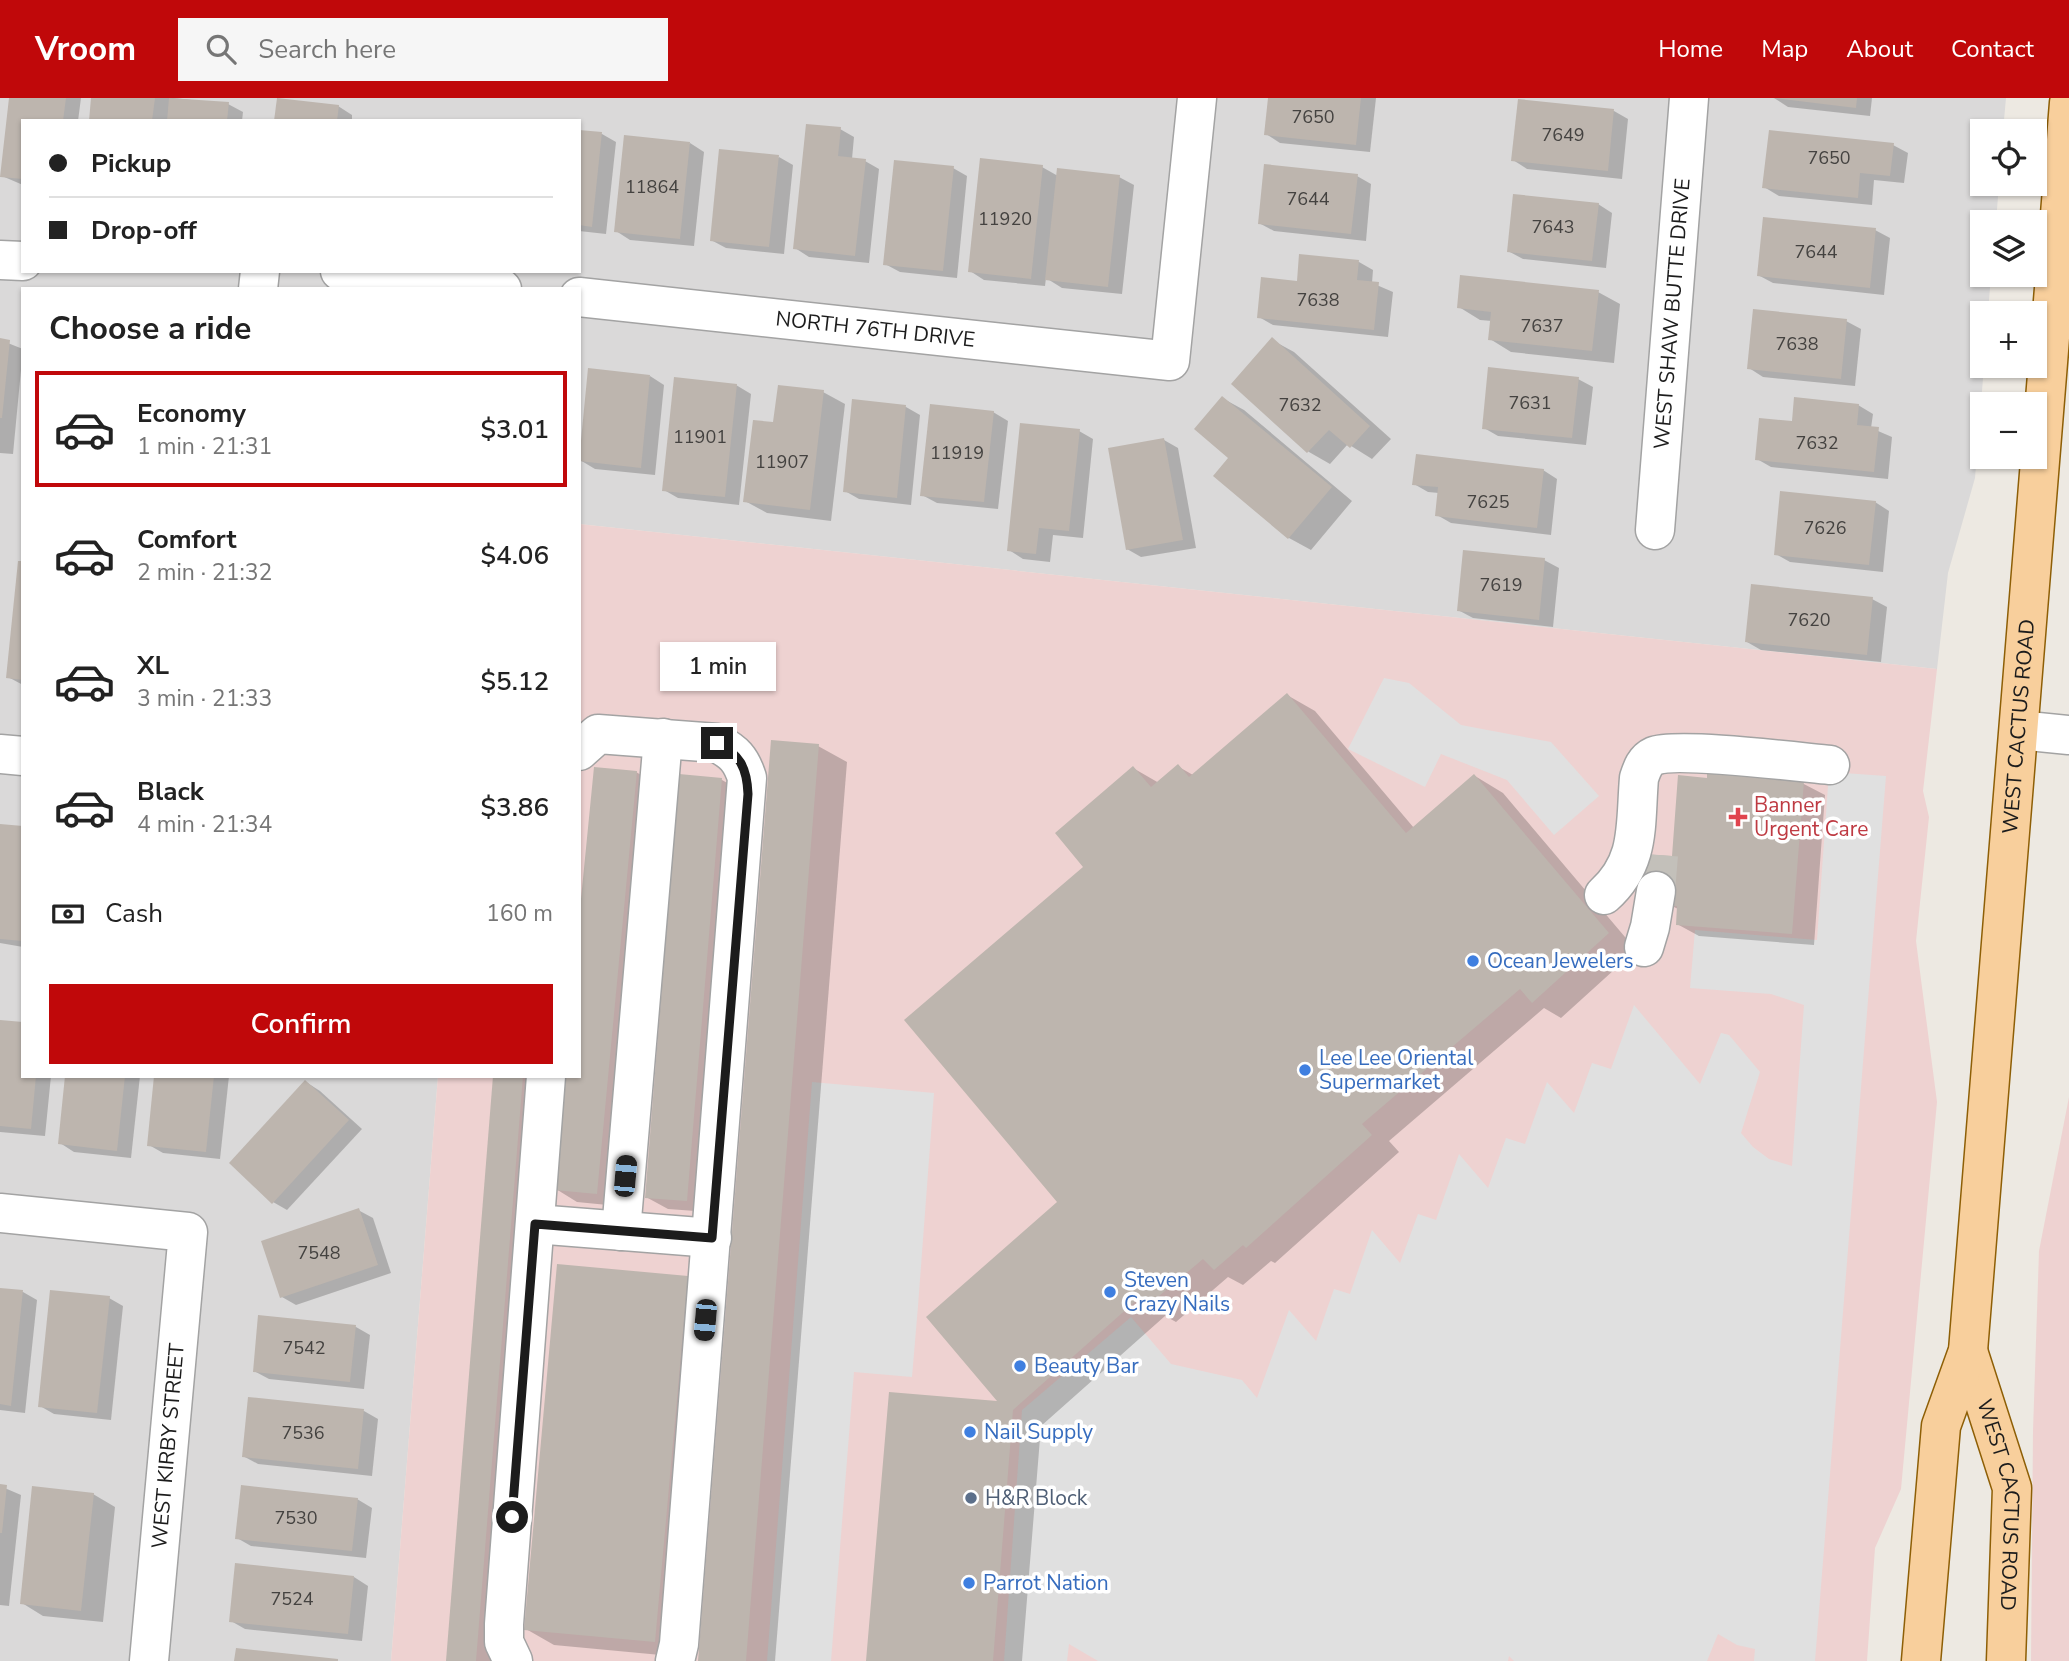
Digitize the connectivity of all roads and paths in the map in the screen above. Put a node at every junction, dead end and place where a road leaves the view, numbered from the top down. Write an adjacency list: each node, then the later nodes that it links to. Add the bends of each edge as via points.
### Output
1 (1197, 98): 8 (street, NORTH 76TH DRIVE, via 1170,361)
2 (1689, 98): 9 (street, WEST SHAW BUTTE DRIVE)
3 (2069, 103): 10 (main road, WEST CACTUS ROAD)
4 (0, 260): 5 (street)
5 (21, 261)
6 (358, 273): 7 (street)
7 (484, 287)
8 (581, 297)
9 (1655, 530)
10 (2019, 730): 11 (street); 25 (main road, WEST CACTUS ROAD)
11 (2069, 735)
12 (663, 738): 13 (street, via 598,734); 23 (street); 24 (street, via 717,743 742,761 747,778)
13 (581, 749)
14 (0, 754): 16 (street)
15 (1665, 754): 17 (street); 18 (street, via 1652,757 1643,766 1631,862); 19 (street, via 1657,873)
16 (21, 756)
17 (1830, 765)
18 (1604, 895)
19 (1644, 947)
20 (546, 1078): 22 (street)
21 (0, 1213): 26 (street, WEST KIRBY STREET, via 188,1232)
22 (535, 1224): 23 (street); 27 (street, via 503,1624 504,1642)
23 (621, 1231): 24 (street)
24 (712, 1238): 28 (street)
25 (1968, 1351): 29 (main road, WEST CACTUS ROAD, via 1941,1426); 30 (main road, WEST CACTUS ROAD, via 2012,1488)
26 (149, 1661)
27 (513, 1661)
28 (675, 1661)
29 (1921, 1661)
30 (2007, 1661)

